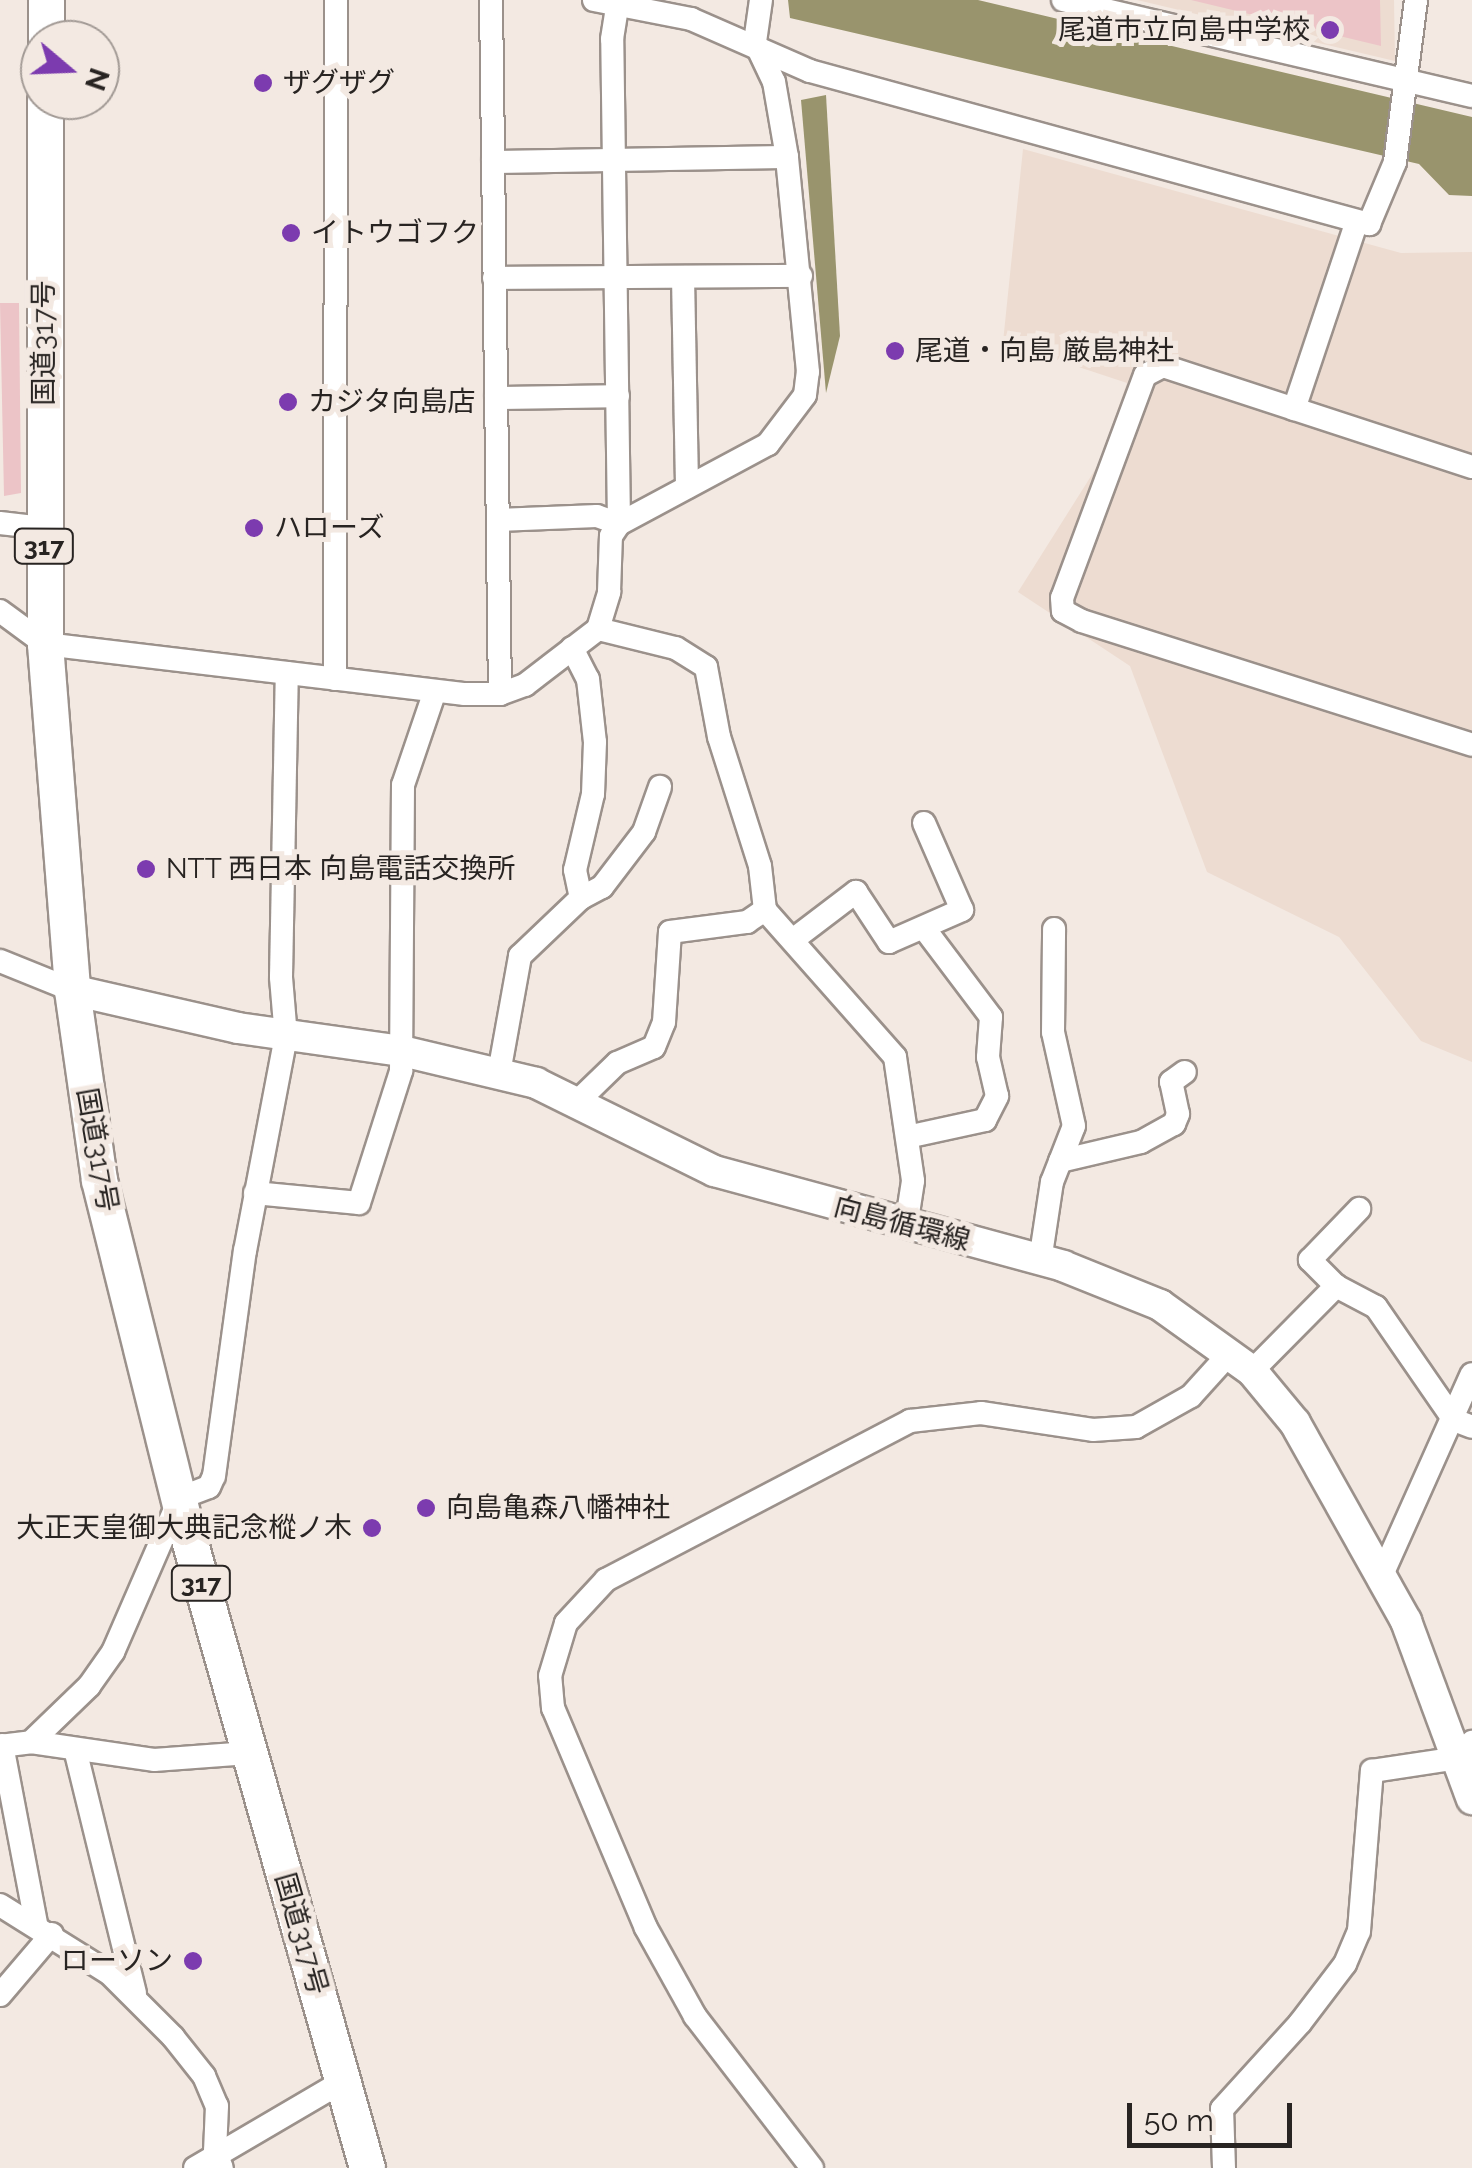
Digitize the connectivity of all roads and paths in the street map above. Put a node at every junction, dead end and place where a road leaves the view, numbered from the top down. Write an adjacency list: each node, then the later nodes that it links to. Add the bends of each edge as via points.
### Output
1 (336, 0): 35 (street)
2 (491, 0): 15 (street)
3 (654, 0): 8 (street)
4 (761, 0): 9 (street)
5 (1063, 0): 10 (street)
6 (1416, 0): 10 (street)
7 (609, 1): 8 (street); 14 (street)
8 (691, 19): 9 (street)
9 (755, 42): 13 (street, via 774,82); 16 (street, via 810,71)
10 (1406, 89): 11 (street); 16 (street, via 1395,162 1378,212 1369,224)
11 (1472, 96)
12 (45, 120): 29 (highway, 国道317号 / 317)
13 (787, 157): 14 (street); 17 (street)
14 (613, 158): 15 (street); 20 (street)
15 (493, 162): 19 (street)
16 (1356, 224): 23 (street)
17 (801, 276): 18 (street); 25 (street, via 804,395 768,444)
18 (683, 277): 20 (street); 25 (street)
19 (494, 278): 20 (street); 22 (street)
20 (618, 278): 21 (street)
21 (618, 396): 22 (street); 28 (street)
22 (496, 398): 26 (street)
23 (1294, 409): 24 (street); 38 (street, via 1163,366 1145,376 1062,598 1063,611)
24 (1472, 467)
25 (687, 487): 28 (street)
26 (498, 520): 28 (street, via 597,516); 37 (street)
27 (0, 523): 29 (street)
28 (619, 524): 31 (street, via 610,536 609,592)
29 (44, 528): 32 (highway, 国道317号 / 317)
30 (0, 611): 32 (street)
31 (598, 628): 33 (street); 42 (street, via 675,648 706,667 719,737 760,866)
32 (45, 644): 34 (street); 47 (highway, 国道317号 / 317)
33 (572, 648): 37 (street, via 525,685); 41 (street, via 588,679 596,742 575,870)
34 (287, 673): 35 (street); 48 (street, via 280,977)
35 (335, 679): 36 (street)
36 (435, 691): 37 (street); 49 (street, via 403,785)
37 (500, 694)
38 (1472, 745)
39 (660, 787): 41 (street, via 644,832 602,886)
40 (924, 823): 43 (street, via 962,910)
41 (581, 898): 51 (street, via 520,956)
42 (765, 910): 45 (street); 52 (street, via 747,922 670,932 664,1022 654,1047 617,1064)
43 (924, 928): 45 (street, via 890,942 856,892); 53 (street, via 991,1017 988,1056 997,1096 985,1120)
44 (1054, 929): 54 (street, via 1053,1032 1074,1126)
45 (794, 938): 53 (street, via 895,1057)
46 (0, 961): 47 (street)
47 (72, 990): 48 (main road, 向島循環線); 63 (highway, 国道317号 / 317, via 100,1180)
48 (286, 1037): 49 (main road, 向島循環線); 55 (street)
49 (402, 1050): 51 (main road, 向島循環線); 55 (street, via 359,1203)
50 (1185, 1072): 54 (street, via 1171,1082 1174,1124 1142,1142)
51 (498, 1073): 52 (main road, 向島循環線)
52 (579, 1100): 57 (main road, 向島循環線, via 714,1171)
53 (907, 1137): 57 (street, via 913,1181)
54 (1060, 1161): 58 (street)
55 (255, 1194): 63 (street, via 214,1476 209,1487)
56 (1359, 1210): 59 (street, via 1310,1260)
57 (906, 1226): 58 (main road, 向島循環線)
58 (1040, 1261): 60 (main road, 向島循環線, via 1130,1290)
59 (1336, 1286): 60 (street); 62 (street, via 1376,1307)
60 (1240, 1363): 64 (main road, 向島循環線, via 1295,1423); 79 (street, via 1136,1427 1093,1430 981,1413 910,1421 606,1580 566,1623 550,1676 553,1708 646,1928 695,2016)
61 (1472, 1374): 62 (street)
62 (1463, 1424): 64 (street)
63 (180, 1498): 65 (street, via 112,1652 89,1686); 69 (highway, 国道317号 / 317)
64 (1381, 1577): 68 (main road, 向島循環線)
65 (31, 1742): 66 (street); 67 (street)
66 (1, 1745): 72 (street)
67 (76, 1749): 69 (street, via 154,1760); 73 (street)
68 (1465, 1750): 70 (main road, 向島循環線); 80 (street, via 1372,1771 1359,1931 1345,1964 1300,2023 1222,2109)
69 (250, 1752): 75 (highway, 国道317号 / 317)
70 (1472, 1799)
71 (0, 1905): 72 (street)
72 (44, 1929): 73 (street); 74 (street)
73 (135, 1994): 76 (street, via 204,2076 217,2106)
74 (0, 1995)
75 (343, 2082): 76 (street); 78 (highway, 国道317号 / 317)
76 (218, 2160): 77 (street)
77 (195, 2168)
78 (366, 2168)
79 (812, 2168)
80 (1224, 2168)

